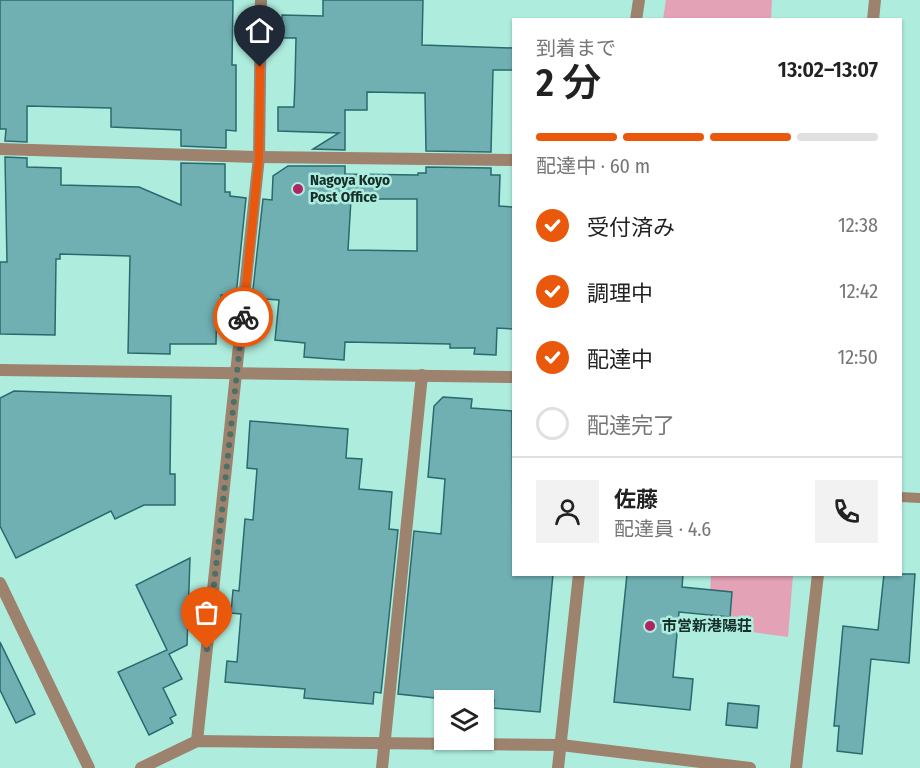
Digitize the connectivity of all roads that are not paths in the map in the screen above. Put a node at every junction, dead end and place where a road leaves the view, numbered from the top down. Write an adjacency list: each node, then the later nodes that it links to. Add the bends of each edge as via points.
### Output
1 (261, 0): 7 (street)
2 (639, 0): 4 (street)
3 (874, 0): 5 (street)
4 (636, 18)
5 (873, 18)
6 (0, 149): 7 (street)
7 (259, 157): 8 (street); 10 (street)
8 (512, 160)
9 (0, 370): 10 (street)
10 (237, 373): 11 (street); 18 (street)
11 (422, 375): 12 (street); 19 (street)
12 (512, 377)
13 (902, 497): 14 (lane)
14 (920, 498)
15 (579, 576): 20 (street)
16 (818, 576): 26 (street)
17 (0, 583): 21 (street)
18 (197, 741): 19 (street); 22 (street)
19 (386, 743): 20 (street); 23 (street)
20 (561, 745): 24 (street); 25 (street)
21 (89, 768)
22 (141, 768)
23 (382, 768)
24 (558, 768)
25 (750, 768)
26 (796, 768)

